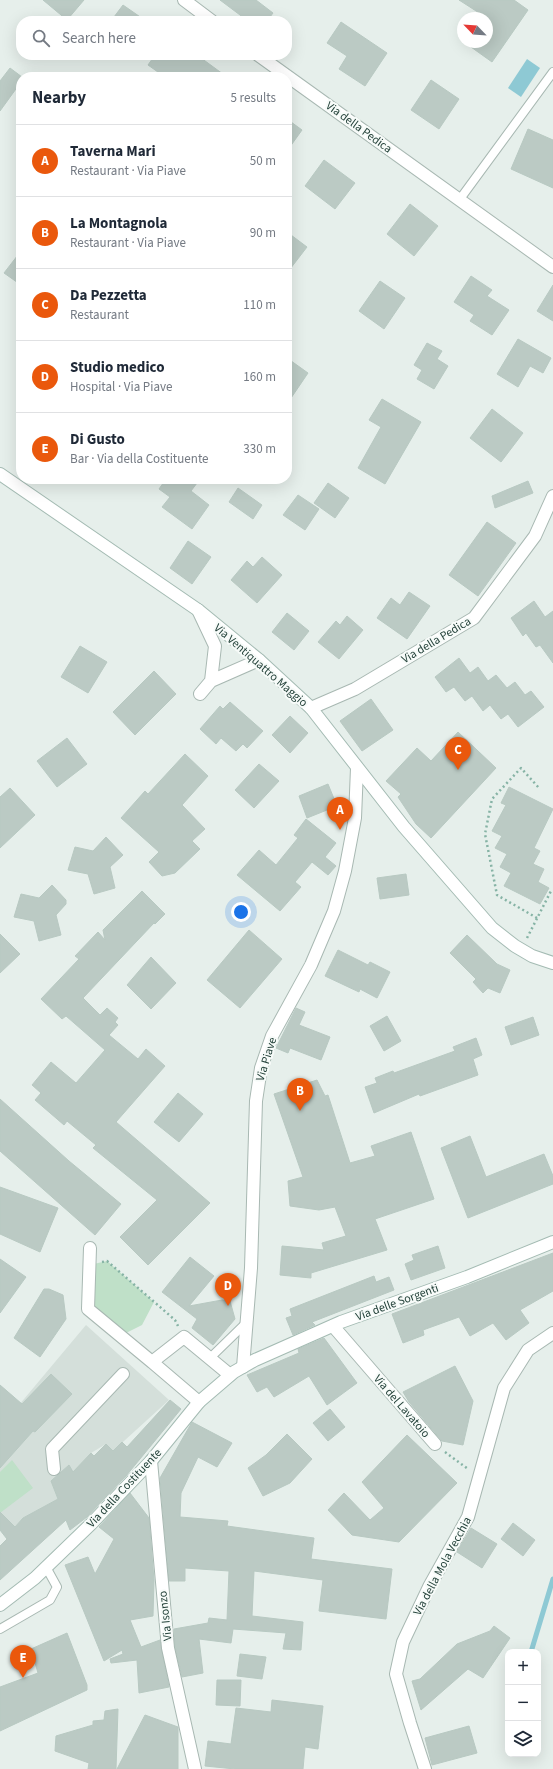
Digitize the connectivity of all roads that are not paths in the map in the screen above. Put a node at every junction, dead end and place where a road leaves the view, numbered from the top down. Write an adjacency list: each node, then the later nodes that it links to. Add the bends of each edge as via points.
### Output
1 (184, 0): 2 (street)
2 (205, 16)
3 (265, 60): 4 (street, Via della Pedica)
4 (282, 72)
5 (553, 72): 7 (lane)
6 (292, 79): 7 (street, Via della Pedica)
7 (460, 199): 8 (street, Via della Pedica)
8 (553, 267)
9 (0, 474): 11 (street, Via Ventiquattro Maggio)
10 (553, 496): 15 (street, Via della Pedica, via 535,536 474,618 355,689)
11 (198, 610): 12 (street, Via Ventiquattro Maggio); 13 (street, via 215,646)
12 (259, 660): 13 (street); 15 (street, Via Ventiquattro Maggio)
13 (211, 681): 14 (street)
14 (200, 694)
15 (311, 708): 16 (street, Via Ventiquattro Maggio)
16 (357, 768): 17 (street, Via Ventiquattro Maggio, via 404,827 489,924 515,946); 20 (street, Via Piave, via 355,818 334,911 311,965 272,1036 259,1080 256,1102 251,1268)
17 (552, 963)
18 (553, 1242): 21 (street, Via delle Sorgenti, via 467,1277)
19 (90, 1248): 24 (street, via 88,1309)
20 (246, 1323): 23 (lane); 25 (street, Via Piave)
21 (333, 1326): 25 (street, Via delle Sorgenti); 29 (street, Via del Lavatoio)
22 (553, 1333): 36 (street, Via della Mola Vecchia, via 528,1350 504,1388 468,1517 429,1587 403,1642 396,1674)
23 (210, 1358): 24 (street, via 184,1337); 27 (street)
24 (152, 1362): 28 (street)
25 (243, 1367): 27 (street, Via della Costituente)
26 (123, 1374): 31 (street, via 52,1449)
27 (230, 1375): 28 (street, Via della Costituente)
28 (199, 1402): 30 (street, Via della Costituente)
29 (435, 1444)
30 (151, 1461): 32 (street, Via della Costituente, via 92,1524); 35 (street, Via Isonzo, via 168,1648)
31 (54, 1469)
32 (46, 1567): 33 (street, Via della Costituente); 34 (lane, via 57,1587 50,1600)
33 (0, 1606)
34 (0, 1629)
35 (195, 1769)
36 (425, 1769)

